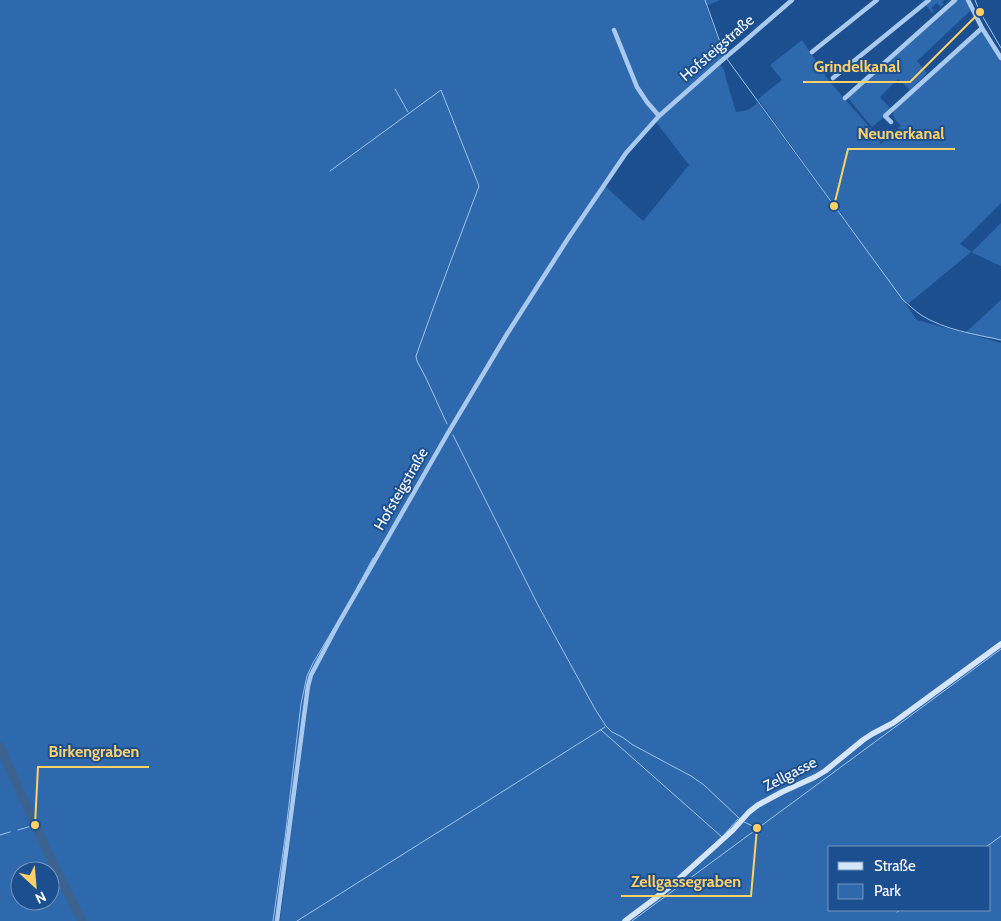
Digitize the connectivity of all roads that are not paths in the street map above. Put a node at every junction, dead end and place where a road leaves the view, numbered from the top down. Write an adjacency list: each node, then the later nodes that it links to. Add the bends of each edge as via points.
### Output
1 (792, 0): 12 (street, Hofsteigstraße)
2 (877, 0): 8 (street)
3 (929, 0): 10 (street)
4 (955, 0): 11 (street)
5 (968, 0): 6 (street)
6 (982, 28): 9 (street); 13 (street, via 885,116)
7 (614, 30): 12 (street, via 637,87)
8 (812, 52)
9 (1001, 58)
10 (832, 78)
11 (845, 98)
12 (659, 116): 15 (street, Hofsteigstraße, via 626,153 507,334 311,675)
13 (891, 122)
14 (1001, 644): 16 (main road, Zellgasse, via 863,740 826,771 758,805 672,885)
15 (277, 921)
16 (625, 921)

